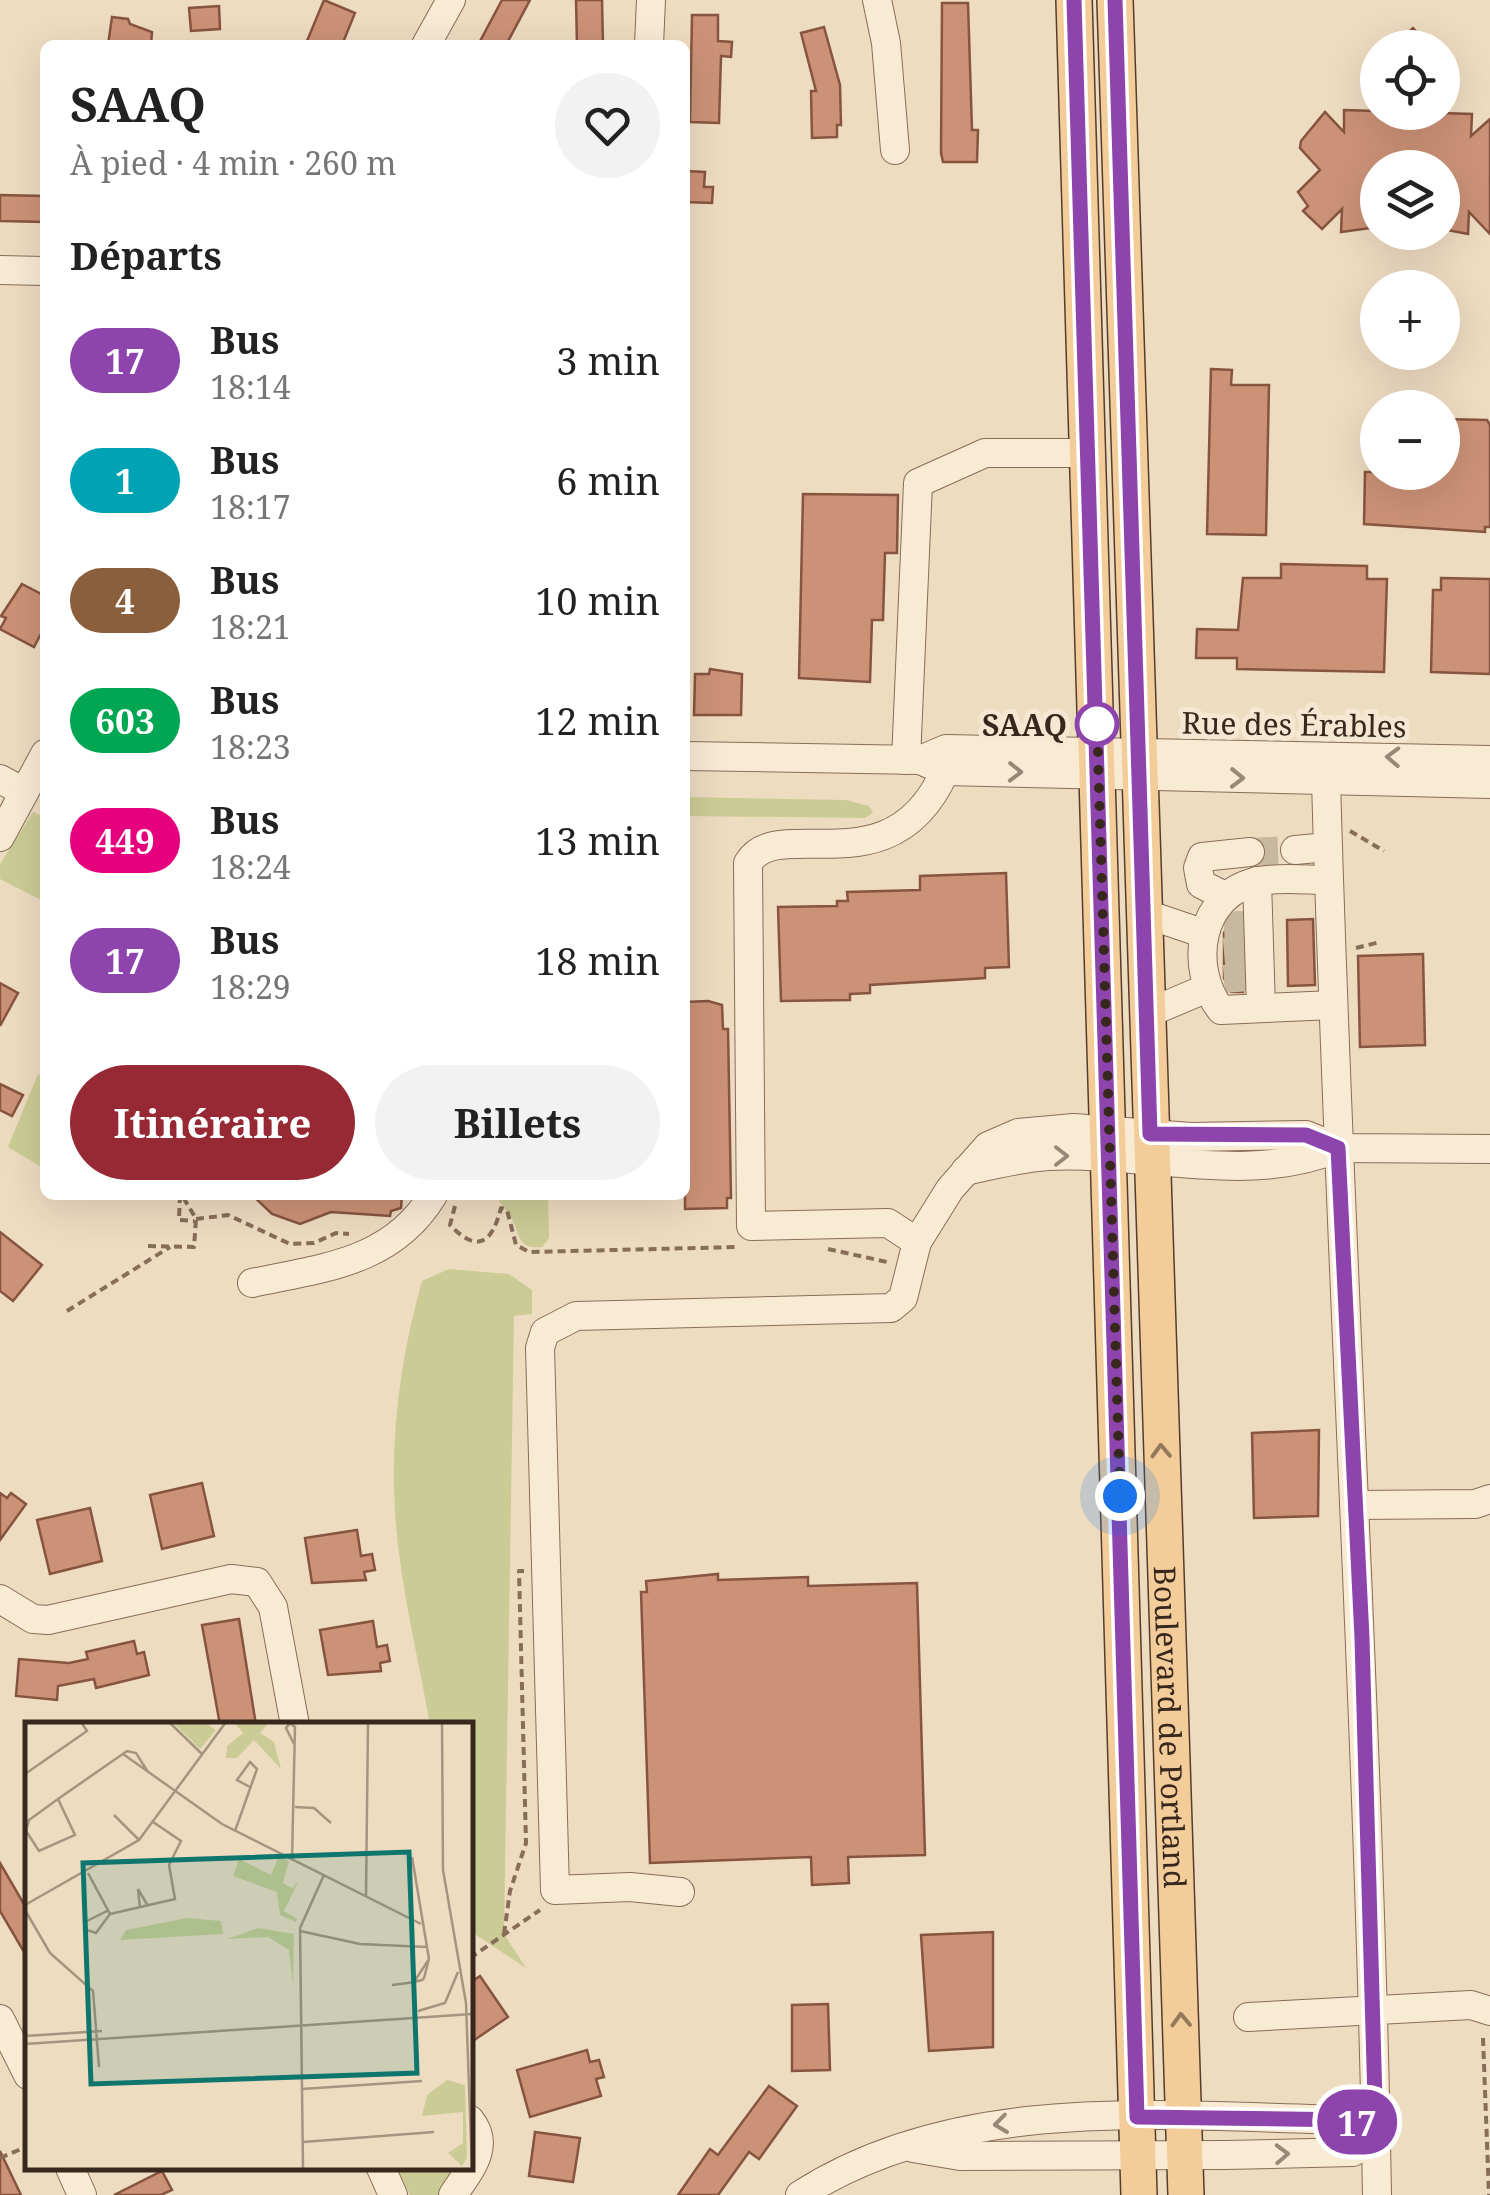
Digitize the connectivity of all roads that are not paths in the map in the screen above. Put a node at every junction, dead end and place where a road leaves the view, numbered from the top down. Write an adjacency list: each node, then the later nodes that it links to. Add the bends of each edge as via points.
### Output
1 (451, 0): 6 (street)
2 (651, 0): 7 (street)
3 (877, 0): 8 (street)
4 (1074, 0): 11 (main road, Boulevard de Portland)
5 (1115, 0): 17 (main road, Boulevard de Portland)
6 (429, 40)
7 (649, 40)
8 (894, 150)
9 (0, 270): 10 (street)
10 (40, 272)
11 (1089, 452): 15 (main road, Boulevard de Portland); 16 (street, via 985,453 918,483)
12 (690, 756): 16 (street, Rue des Érables)
13 (40, 759): 20 (street)
14 (1490, 760): 17 (street, Rue des Érables, one-way to 17)
15 (1098, 763): 16 (street, Rue des Érables, via 946,749); 17 (street, Rue des Érables); 33 (main road, Boulevard de Portland)
16 (924, 764): 38 (street, via 926,810 875,840 780,844 754,853 748,864 752,1226 888,1223)
17 (1139, 764): 18 (street, Rue des Érables, one-way to 18); 28 (main road, Boulevard de Portland)
18 (1326, 780): 19 (street, Rue des Érables); 22 (street)
19 (1490, 784)
20 (12, 786): 21 (street)
21 (0, 837)
22 (1328, 847): 23 (street); 25 (street)
23 (1295, 850)
24 (1250, 852): 27 (street, via 1202,857 1201,884)
25 (1329, 880): 26 (street); 30 (street)
26 (1257, 881): 27 (street); 29 (street)
27 (1225, 896): 29 (street)
28 (1143, 913): 29 (street); 32 (main road, Boulevard de Portland)
29 (1229, 953): 31 (street); 31 (street, via 1221,1010); 32 (street)
30 (1333, 1005): 31 (street); 35 (street)
31 (1261, 1008)
32 (1146, 1014): 34 (main road, Boulevard de Portland)
33 (1110, 1145): 34 (street); 38 (street, via 1018,1133 988,1146); 50 (main road, Boulevard de Portland)
34 (1151, 1148): 35 (street, via 1306,1135); 51 (main road, Boulevard de Portland, one-way to 34)
35 (1338, 1148): 36 (street); 41 (street)
36 (1490, 1149)
37 (429, 1200): 39 (street, via 413,1222 335,1268)
38 (914, 1255): 44 (street, via 904,1298 891,1308 576,1316 545,1332 540,1348 555,1890)
39 (252, 1283)
40 (1490, 1499): 41 (street)
41 (1356, 1505): 46 (street)
42 (0, 1600): 43 (street, via 48,1620 231,1579 258,1582 273,1607)
43 (294, 1722)
44 (680, 1892)
45 (1480, 2008): 46 (street)
46 (1373, 2011): 47 (street); 53 (street)
47 (1248, 2018)
48 (0, 2019): 49 (street)
49 (25, 2070)
50 (1137, 2117): 51 (street); 54 (street, one-way to 54, via 960,2129); 56 (main road, Boulevard de Portland)
51 (1184, 2118): 53 (street, via 1355,2120); 55 (main road, Boulevard de Portland)
52 (472, 2122): 57 (street, via 480,2149)
53 (1376, 2137): 55 (street, one-way to 53, via 1352,2152); 67 (street)
54 (906, 2147): 56 (street, via 960,2156); 64 (street, via 861,2161)
55 (1185, 2156): 56 (street); 66 (main road, Boulevard de Portland)
56 (1138, 2157): 65 (main road, Boulevard de Portland)
57 (472, 2163)
58 (71, 2170): 61 (street)
59 (382, 2170): 62 (street)
60 (468, 2170): 63 (street)
61 (82, 2195)
62 (393, 2195)
63 (453, 2195)
64 (800, 2195)
65 (1139, 2195)
66 (1186, 2195)
67 (1376, 2195)

